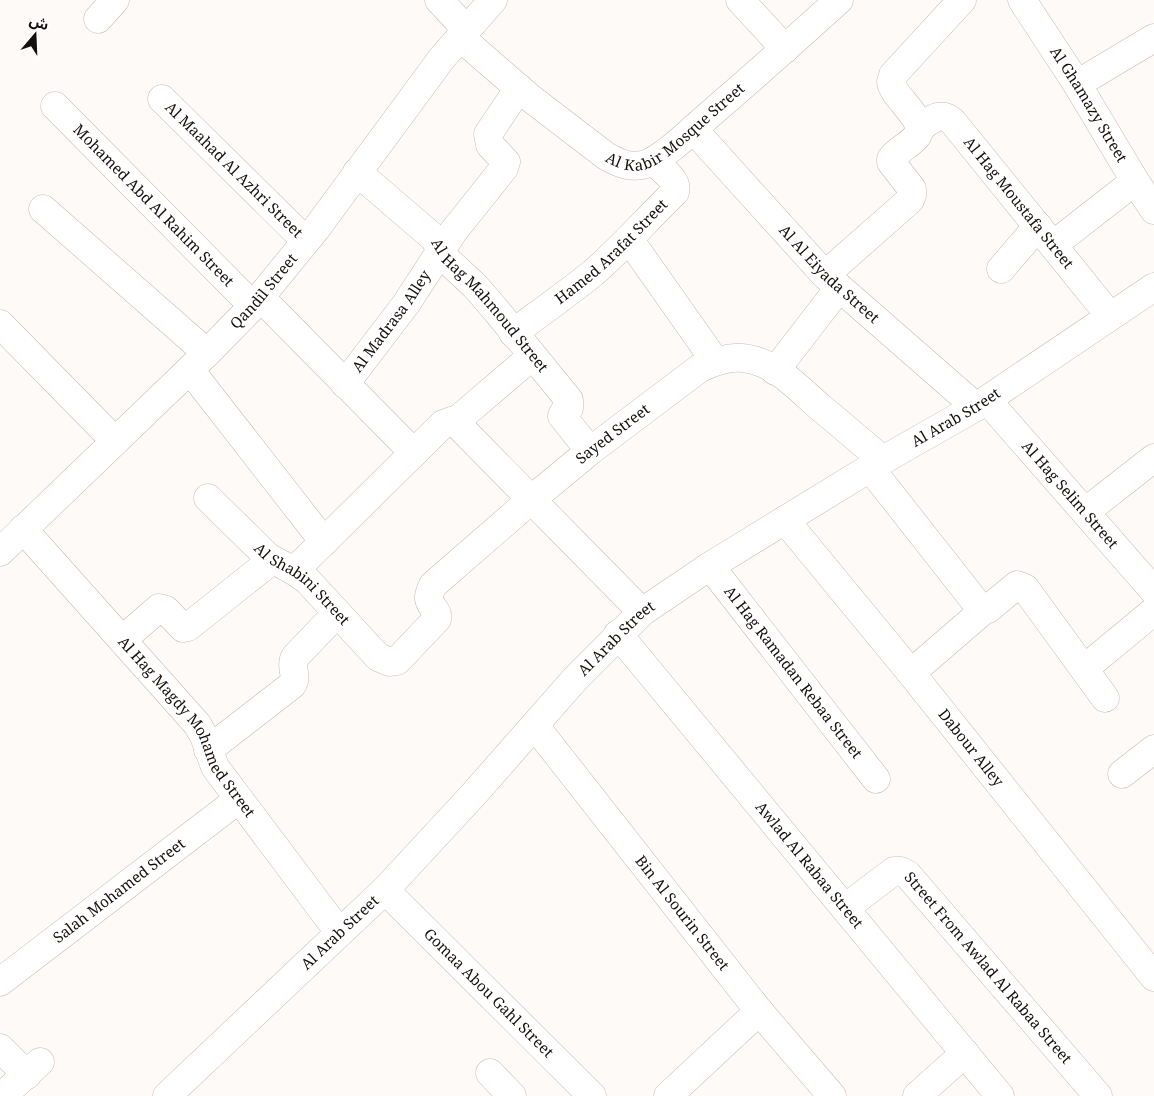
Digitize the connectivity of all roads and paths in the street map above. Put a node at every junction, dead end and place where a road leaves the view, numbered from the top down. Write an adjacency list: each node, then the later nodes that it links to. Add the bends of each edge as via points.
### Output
1 (439, 0): 7 (street, Al Kabir Mosque Street)
2 (493, 0): 7 (street, Qandil Street)
3 (740, 0): 9 (street)
4 (839, 0): 9 (street, Al Kabir Mosque Street)
5 (962, 0): 14 (street, via 893,75 894,89)
6 (1022, 0): 10 (street, Al Ghamazy Street)
7 (463, 33): 11 (street, Al Kabir Mosque Street); 17 (street, Qandil Street)
8 (1154, 38): 10 (street)
9 (785, 49): 15 (street, Al Kabir Mosque Street)
10 (1077, 84): 18 (street, Al Ghamazy Street)
11 (519, 88): 16 (street, Al Kabir Mosque Street, via 618,163 636,166); 24 (street, Al Madrasa Alley, via 488,134 490,145 506,162 504,168)
12 (162, 99): 23 (street, Al Maahad Al Azhri Street)
13 (55, 106): 28 (street, Mohamed Abd Al Rahim Street)
14 (920, 128): 21 (street, Al Hag Moustafa Street, via 934,117 948,117); 26 (street, via 918,135 891,159 912,189 910,200)
15 (693, 129): 16 (street, Al Kabir Mosque Street); 26 (street, Al Al Eiyada Street)
16 (653, 161): 22 (street, Hamed Arafat Street, via 674,182 676,189)
17 (357, 172): 23 (street, Qandil Street); 24 (street, Al Hag Mahmoud Street, via 430,234)
18 (1135, 181): 20 (street, Al Ghamazy Street); 21 (street)
19 (43, 209): 33 (street)
20 (1154, 210)
21 (1046, 236): 25 (street); 29 (street, Al Hag Moustafa Street)
22 (629, 239): 31 (street, Hamed Arafat Street, via 555,303); 34 (street)
23 (306, 241): 28 (street, Qandil Street)
24 (440, 249): 31 (street, Al Hag Mahmoud Street); 36 (street, Al Madrasa Alley, via 406,304)
25 (1001, 269)
26 (832, 282): 35 (street); 37 (street, Al Al Eiyada Street)
27 (1154, 287): 29 (street, Al Arab Street)
28 (256, 301): 33 (street, Qandil Street); 36 (street, Mohamed Abd Al Rahim Street)
29 (1110, 316): 37 (street, Al Arab Street)
30 (0, 324): 39 (street)
31 (513, 333): 32 (street, Al Hag Mahmoud Street)
32 (532, 356): 38 (street); 40 (street, Al Hag Mahmoud Street, via 568,400 569,408 562,416)
33 (199, 361): 39 (street, Qandil Street); 49 (street)
34 (715, 361): 35 (street, Sayed Street, via 748,358); 40 (street, Sayed Street, via 700,368)
35 (775, 371): 43 (street, Sayed Street)
36 (345, 384): 41 (street, Mohamed Abd Al Rahim Street)
37 (981, 403): 43 (street, Al Arab Street); 46 (street, Al Hag Selim Street)
38 (456, 423): 41 (street, via 443,424); 45 (street)
39 (115, 441): 48 (street, Qandil Street)
40 (590, 451): 45 (street, Sayed Street)
41 (414, 453): 49 (street)
42 (1154, 458): 46 (street)
43 (876, 464): 47 (street, Al Arab Street); 54 (street)
44 (208, 498): 51 (street, Al Shabini Street)
45 (532, 499): 56 (street); 60 (street, Sayed Street, via 433,585 428,599 437,619)
46 (1085, 512): 53 (street, Al Hag Selim Street)
47 (785, 520): 52 (street, Al Arab Street); 62 (street, Dabour Alley)
48 (23, 529): 50 (street, Qandil Street); 59 (street, Al Hag Magdy Mohamed Street)
49 (324, 542): 51 (street)
50 (0, 552)
51 (283, 565): 57 (street, Al Shabini Street, via 307,580); 59 (street, via 188,627 183,628 166,610 159,608)
52 (710, 566): 56 (street, Al Arab Street); 68 (street, Al Hag Ramadan Rebaa Street)
53 (1154, 591)
54 (984, 610): 61 (street, via 1017,585 1025,588); 62 (street)
55 (1154, 611): 61 (street)
56 (642, 612): 58 (street, Al Arab Street)
57 (337, 613): 60 (street, Al Shabini Street, via 378,657); 66 (street, via 295,657 292,665 296,679 292,686)
58 (618, 634): 64 (street, Al Arab Street); 71 (street, Awlad Al Rabaa Street)
59 (122, 640): 66 (street, Al Hag Magdy Mohamed Street, via 197,724)
60 (397, 661)
61 (1084, 669): 63 (street)
62 (911, 673): 73 (street, Dabour Alley)
63 (1105, 698)
64 (535, 726): 70 (street, Al Arab Street); 75 (street, Bin Al Sourin Street)
65 (1154, 748): 67 (street)
66 (208, 750): 69 (street, Al Hag Magdy Mohamed Street, via 215,767)
67 (1122, 774)
68 (876, 779)
69 (239, 799): 72 (street, Al Hag Magdy Mohamed Street); 74 (street, Salah Mohamed Street)
70 (385, 890): 72 (street, Al Arab Street); 82 (street, Gomaa Abou Gahl Street)
71 (845, 908): 77 (street, Awlad Al Rabaa Street); 87 (street, Street From Awlad Al Rabaa Street, via 894,871 908,875)
72 (339, 932): 80 (street, Al Arab Street)
73 (1154, 977)
74 (0, 982)
75 (759, 1011): 83 (street); 84 (street, Bin Al Sourin Street)
76 (0, 1048): 79 (street, via 33,1068)
77 (965, 1053): 85 (street); 86 (street, Awlad Al Rabaa Street)
78 (490, 1073): 81 (street)
79 (2, 1096)
80 (167, 1096)
81 (512, 1096)
82 (592, 1096)
83 (668, 1096)
84 (832, 1096)
85 (917, 1096)
86 (1000, 1096)
87 (1098, 1096)

